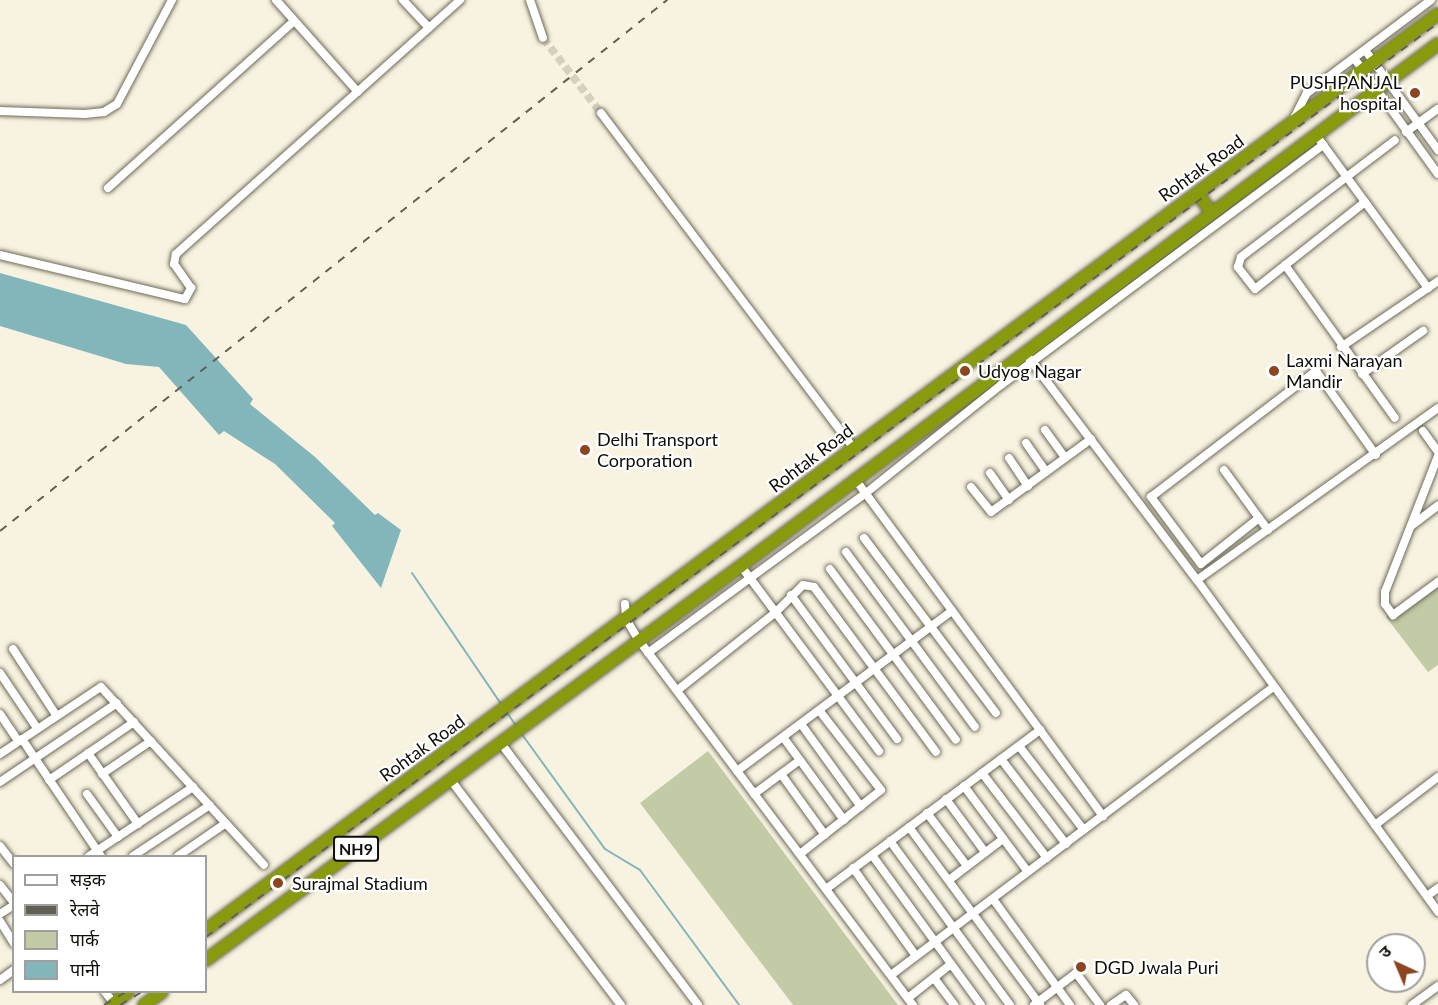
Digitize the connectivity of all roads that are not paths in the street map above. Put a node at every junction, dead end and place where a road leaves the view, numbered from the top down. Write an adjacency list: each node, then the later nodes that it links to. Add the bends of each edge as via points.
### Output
1 (172, 0): 20 (street, via 117,104 104,112 85,114)
2 (276, 0): 8 (street)
3 (403, 0): 9 (street)
4 (460, 0): 9 (street)
5 (530, 0): 10 (street)
6 (1431, 0): 12 (street)
7 (1438, 14): 14 (highway, Rohtak Road / NH9)
8 (294, 21): 18 (street); 31 (street)
9 (429, 28): 18 (street)
10 (543, 38)
11 (1438, 44): 16 (highway, NH9)
12 (1365, 50): 13 (street); 14 (street)
13 (1354, 58): 15 (street); 23 (street, via 1307,93)
14 (1374, 62): 15 (highway, Rohtak Road / NH9); 16 (street)
15 (1362, 70): 17 (street); 23 (highway, Rohtak Road / NH9)
16 (1387, 81): 17 (highway, NH9); 22 (street)
17 (1376, 90): 24 (street); 25 (highway, NH9)
18 (358, 92): 35 (street, via 176,254 174,264 191,288 185,300)
19 (1438, 109): 22 (street)
20 (0, 111)
21 (601, 113): 49 (street)
22 (1418, 123): 24 (street); 27 (street)
23 (1291, 124): 32 (highway, Rohtak Road / NH9)
24 (1406, 132): 28 (street)
25 (1319, 140): 30 (street); 34 (highway, NH9); 41 (street)
26 (1395, 140): 30 (street)
27 (1438, 151): 28 (street)
28 (1427, 160): 29 (street)
29 (1438, 174)
30 (1346, 177): 33 (street); 36 (street, via 1237,261 1255,289)
31 (108, 188)
32 (1198, 194): 34 (highway); 49 (highway, Rohtak Road / NH9, via 1109,256)
33 (1365, 202): 36 (street); 38 (street)
34 (1212, 213): 41 (highway, NH9)
35 (0, 255)
36 (1286, 265): 40 (street)
37 (1438, 280): 38 (street)
38 (1428, 288): 40 (street)
39 (1423, 331): 42 (street)
40 (1341, 347): 42 (street)
41 (1028, 357): 47 (street); 57 (highway, NH9); 60 (street)
42 (1362, 374): 44 (street)
43 (1438, 408): 51 (street)
44 (1395, 418)
45 (1045, 430): 53 (street)
46 (1422, 431): 50 (street)
47 (1091, 439): 53 (street); 71 (street)
48 (1026, 443): 55 (street)
49 (854, 449): 77 (highway, Rohtak Road / NH9)
50 (1438, 454): 64 (street)
51 (1376, 455): 63 (street, via 1317,371 1151,497 1201,564); 65 (street)
52 (1009, 458): 58 (street)
53 (1065, 458): 55 (street)
54 (1224, 470): 63 (street)
55 (1046, 472): 58 (street)
56 (990, 473): 61 (street)
57 (856, 480): 60 (street); 68 (highway, NH9)
58 (1028, 486): 61 (street)
59 (971, 487): 61 (street, via 991,512)
60 (866, 493): 70 (street); 75 (street)
61 (1010, 500)
62 (1438, 506): 64 (street)
63 (1259, 518): 65 (street)
64 (1411, 526): 72 (street, via 1385,592 1385,604 1393,615)
65 (1268, 530): 71 (street)
66 (864, 538): 78 (street)
67 (846, 552): 80 (street)
68 (741, 566): 70 (street); 79 (highway, NH9)
69 (830, 569): 83 (street)
70 (751, 577): 76 (street); 82 (street)
71 (1197, 580): 87 (street)
72 (1438, 582)
73 (791, 595): 76 (street); 84 (street, via 803,585 814,587); 86 (street)
74 (625, 604): 77 (street)
75 (952, 611): 78 (street); 99 (street)
76 (776, 612): 88 (street); 89 (street)
77 (626, 619): 79 (street); 166 (highway, Rohtak Road / NH9)
78 (931, 627): 80 (street); 92 (street)
79 (638, 639): 82 (street); 103 (highway, NH9)
80 (912, 641): 83 (street); 97 (street)
81 (13, 649): 94 (street)
82 (648, 652): 88 (street)
83 (893, 655): 84 (street); 104 (street)
84 (875, 669): 86 (street); 108 (street)
85 (0, 673): 98 (street)
86 (856, 682): 89 (street); 101 (street)
87 (1273, 687): 130 (street); 134 (street)
88 (679, 689): 114 (street)
89 (837, 697): 91 (street); 107 (street)
90 (117, 704): 94 (street, via 98,687); 95 (street); 111 (street)
91 (819, 710): 96 (street); 128 (street, via 881,790)
92 (996, 713)
93 (0, 714): 102 (street)
94 (56, 715): 98 (street)
95 (134, 722): 105 (street); 109 (street)
96 (801, 724): 100 (street); 128 (street)
97 (975, 727)
98 (37, 728): 102 (street)
99 (1040, 730): 106 (street); 130 (street)
100 (783, 737): 113 (street); 114 (street)
101 (897, 739)
102 (20, 740): 110 (street); 111 (street)
103 (503, 740): 119 (highway, NH9); 183 (street)
104 (956, 740)
105 (151, 741): 116 (street); 123 (street)
106 (1019, 746): 112 (street); 136 (street)
107 (879, 751)
108 (936, 752)
109 (88, 753): 116 (street); 120 (street)
110 (0, 754)
111 (34, 759): 120 (street); 121 (street)
112 (1001, 759): 115 (street); 141 (street)
113 (800, 760): 117 (street); 131 (street)
114 (737, 771): 125 (street)
115 (982, 773): 122 (street); 149 (street)
116 (102, 774): 133 (street)
117 (781, 774): 125 (street); 137 (street)
118 (1438, 777): 134 (street)
119 (450, 779): 170 (highway, NH9); 182 (street)
120 (49, 780): 145 (street)
121 (0, 782)
122 (964, 786): 126 (street); 139 (street)
123 (194, 787): 127 (street); 133 (street)
124 (87, 794): 138 (street)
125 (754, 794): 144 (street)
126 (946, 799): 129 (street); 143 (street)
127 (210, 805): 132 (street); 146 (street)
128 (861, 807): 131 (street)
129 (927, 813): 135 (street); 152 (street)
130 (1103, 816): 136 (street)
131 (844, 820): 137 (street)
132 (226, 823): 147 (street); 151 (street)
133 (138, 824): 138 (street)
134 (1375, 825): 159 (street)
135 (909, 827): 140 (street); 155 (street)
136 (1084, 830): 141 (street)
137 (825, 835): 144 (street)
138 (118, 837): 145 (street)
139 (1004, 839): 143 (street); 154 (street)
140 (890, 841): 148 (street); 165 (street)
141 (1066, 844): 149 (street)
142 (0, 846): 150 (street)
143 (985, 852): 152 (street)
144 (800, 854): 158 (street)
145 (96, 855)
146 (135, 855)
147 (179, 855)
148 (872, 855): 153 (street); 168 (street)
149 (1047, 858): 154 (street)
150 (12, 861)
151 (264, 865)
152 (967, 867): 155 (street)
153 (853, 868): 158 (street); 169 (street)
154 (1028, 872): 160 (street)
155 (949, 880): 163 (street)
156 (0, 885): 161 (street)
157 (1438, 888): 159 (street)
158 (826, 889): 172 (street)
159 (1427, 896): 162 (street)
160 (993, 898): 163 (street); 175 (street)
161 (12, 901)
162 (1438, 912)
163 (974, 913): 165 (street); 180 (street)
164 (0, 921): 167 (street)
165 (953, 928): 168 (street); 186 (street)
166 (207, 929)
167 (12, 939)
168 (935, 942): 169 (street); 171 (street)
169 (916, 956): 172 (street)
170 (207, 959)
171 (951, 964): 173 (street); 185 (street)
172 (891, 975): 178 (street)
173 (934, 978): 178 (street); 184 (street)
174 (1438, 986): 191 (street)
175 (1057, 988): 180 (street); 187 (street); 188 (street, via 1076,974)
176 (127, 993): 179 (highway)
177 (161, 993): 181 (highway)
178 (910, 1002)
179 (113, 1004)
180 (1037, 1004)
181 (144, 1005)
182 (621, 1005)
183 (698, 1005)
184 (954, 1005)
185 (981, 1005)
186 (1010, 1005)
187 (1070, 1005)
188 (1100, 1005)
189 (1111, 1005): 190 (street, via 1126,995)
190 (1134, 1005)
191 (1412, 1005)

